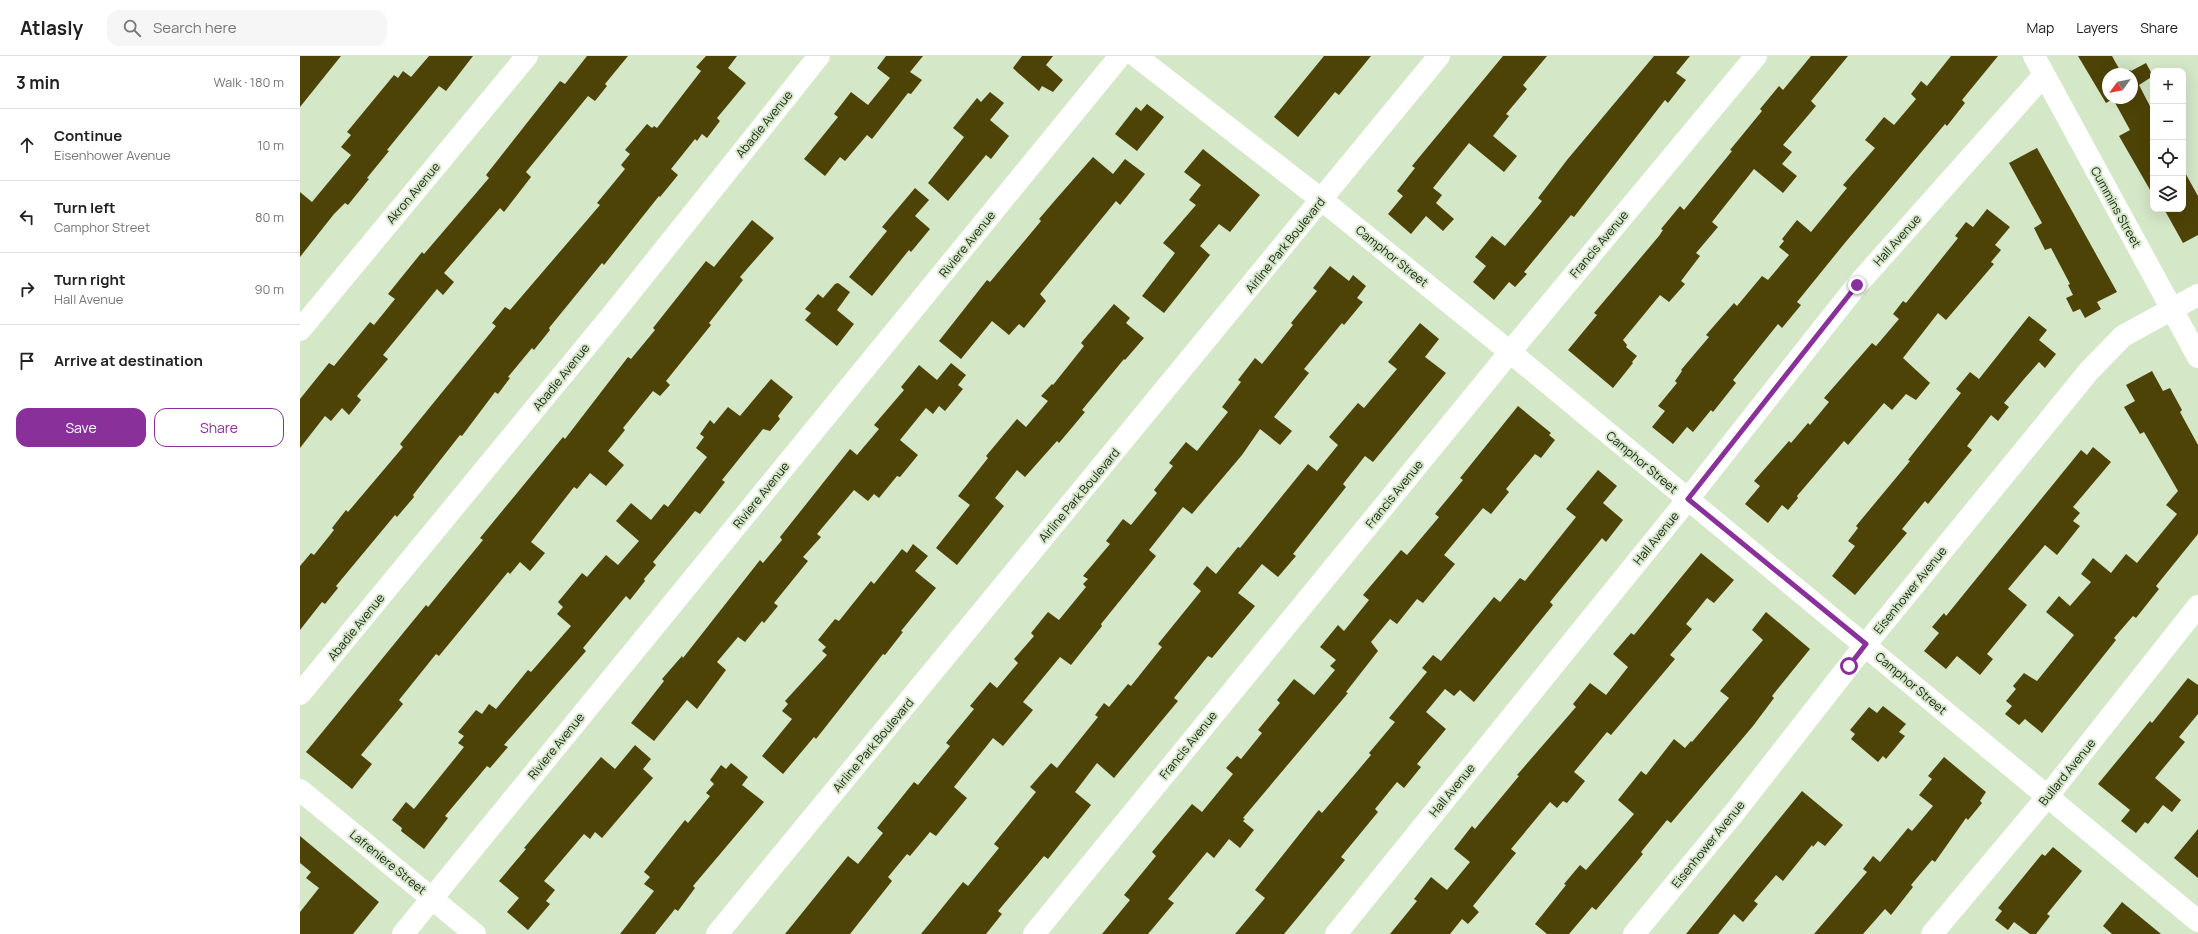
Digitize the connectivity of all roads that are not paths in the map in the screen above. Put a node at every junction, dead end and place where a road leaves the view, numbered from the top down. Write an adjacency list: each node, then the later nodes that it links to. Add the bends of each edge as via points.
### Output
1 (528, 56): 12 (street, Akron Avenue)
2 (819, 56): 18 (street, Abadie Avenue, via 612,315)
3 (1120, 56): 21 (street, Riviere Avenue)
4 (1136, 56): 9 (street, Camphor Street)
5 (1439, 56): 9 (street, Airline Park Boulevard)
6 (1756, 56): 13 (street, Francis Avenue)
7 (2034, 56): 8 (street, Cummins Street)
8 (2044, 75): 11 (street, Cummins Street); 15 (street, Hall Avenue, via 1857,285)
9 (1322, 200): 13 (street, Camphor Street); 25 (street, Airline Park Boulevard)
10 (2198, 295): 11 (street, Eisenhower Avenue)
11 (2172, 310): 14 (street, Cummins Street); 17 (street, Eisenhower Avenue, via 2123,336 2089,371)
12 (300, 330)
13 (1510, 352): 15 (street, Camphor Street); 26 (street, Francis Avenue)
14 (2198, 357)
15 (1688, 499): 17 (street, Camphor Street); 27 (street, Hall Avenue)
16 (2198, 606): 20 (street, Bullard Avenue)
17 (1866, 644): 20 (street, Camphor Street); 28 (street, Eisenhower Avenue, via 1734,813)
18 (300, 694)
19 (300, 790): 21 (street, Lafreniere Street)
20 (2047, 797): 22 (street, Camphor Street); 29 (street, Bullard Avenue)
21 (432, 898): 23 (street, Riviere Avenue); 24 (street, Lafreniere Street)
22 (2198, 921)
23 (403, 934)
24 (475, 934)
25 (717, 934)
26 (1034, 934)
27 (1336, 934)
28 (1634, 934)
29 (1932, 934)

